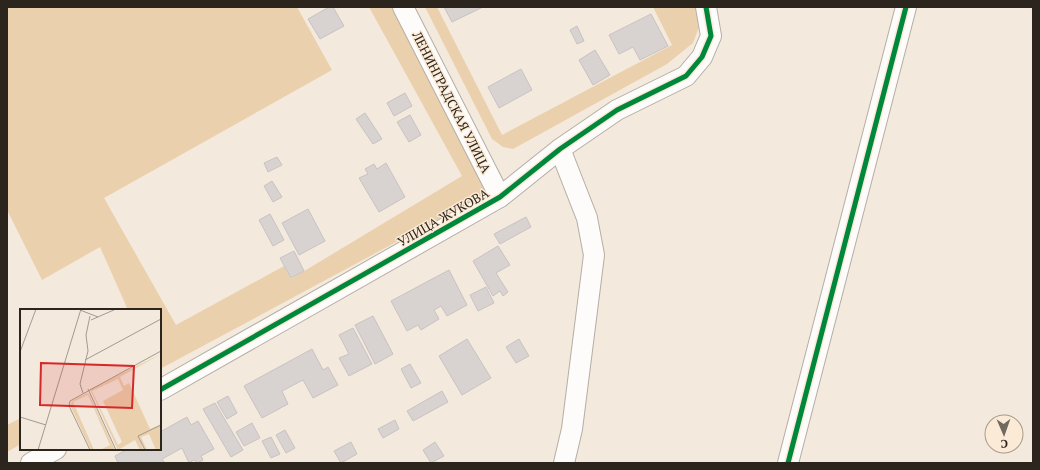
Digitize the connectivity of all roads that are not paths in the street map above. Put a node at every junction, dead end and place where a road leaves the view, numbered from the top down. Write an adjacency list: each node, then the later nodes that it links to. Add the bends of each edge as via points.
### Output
1 (403, 7): 5 (street, ЛЕНИНГРАДСКАЯ УЛИЦА)
2 (706, 7): 4 (street, УЛИЦА ЖУКОВА, via 711,36 702,57 686,76 617,110)
3 (906, 7): 10 (street)
4 (560, 149): 5 (street, УЛИЦА ЖУКОВА); 9 (street, via 587,218 594,256 572,428)
5 (500, 198): 6 (street, УЛИЦА ЖУКОВА)
6 (161, 389)
7 (54, 450): 8 (street)
8 (31, 463)
9 (564, 463)
10 (788, 463)

